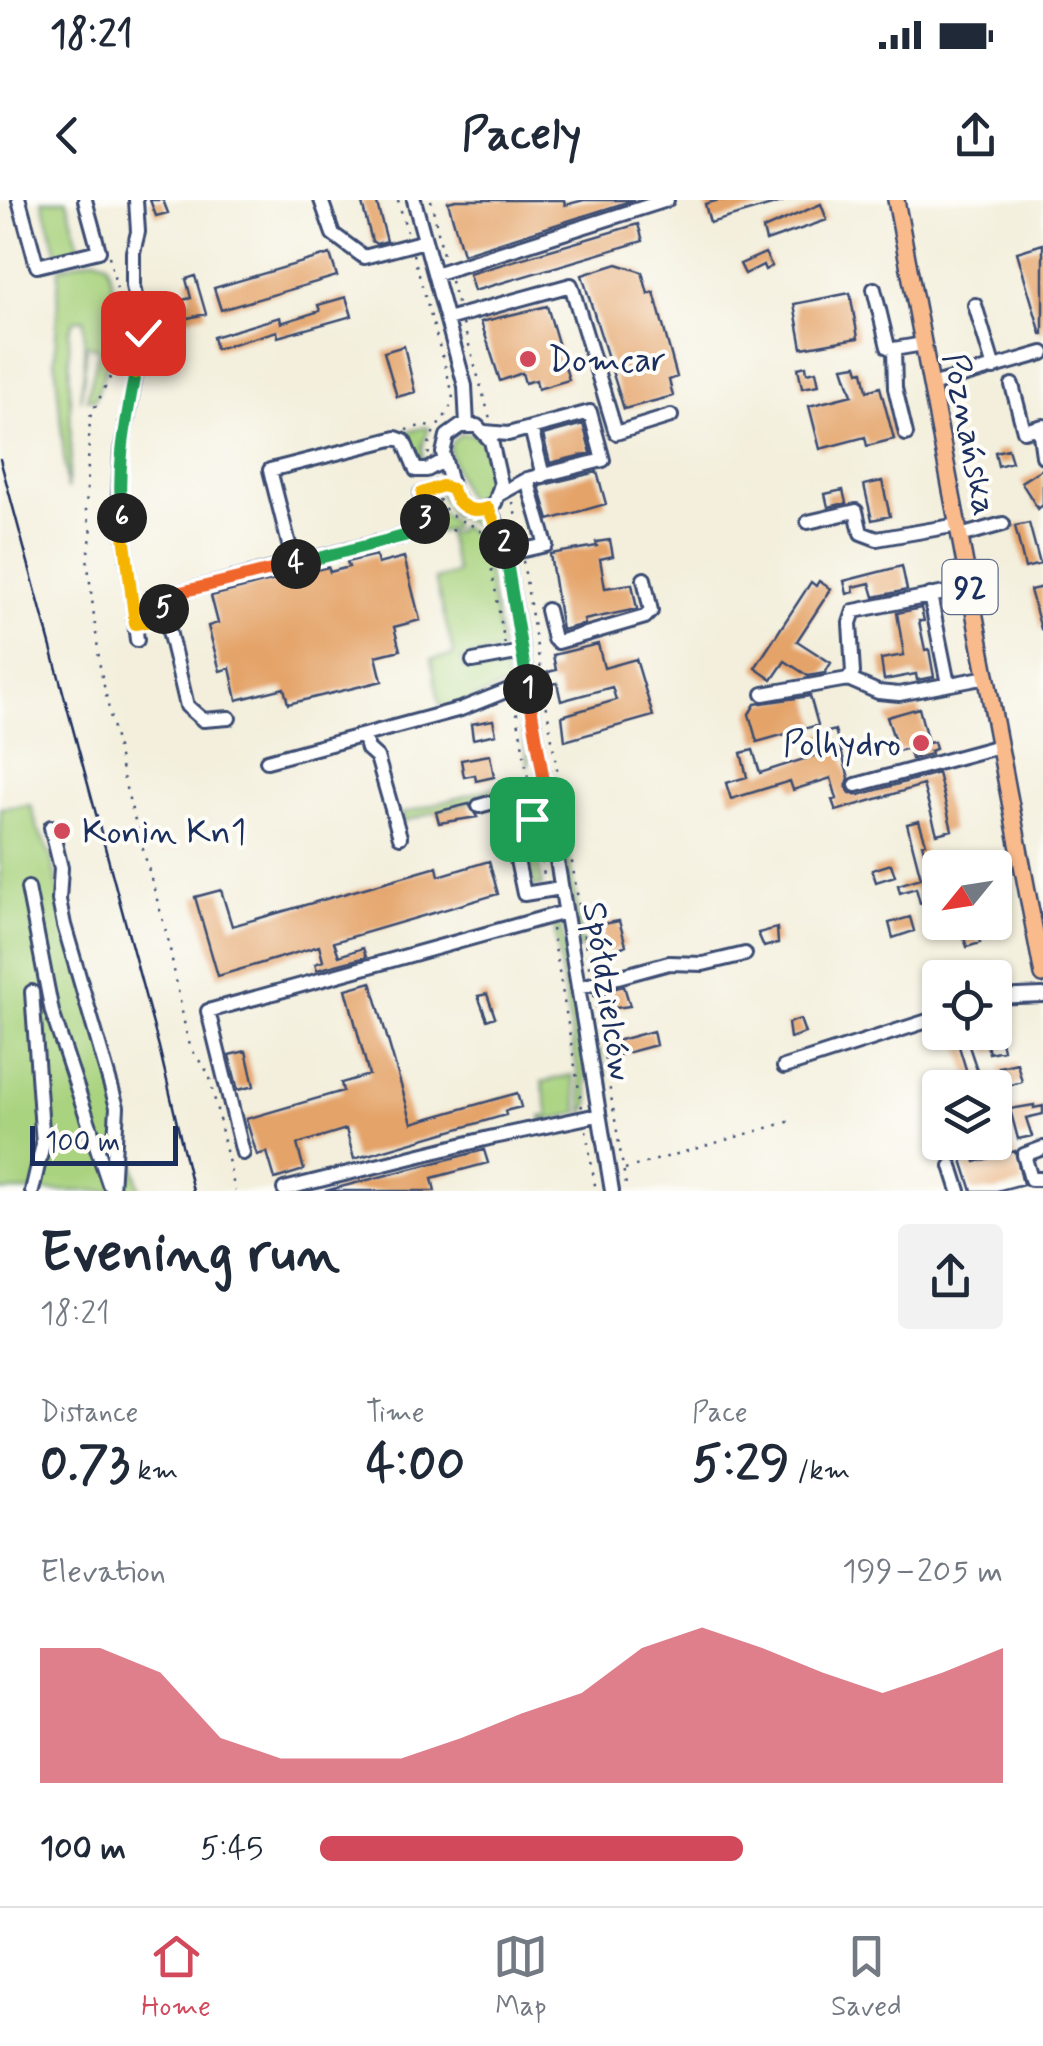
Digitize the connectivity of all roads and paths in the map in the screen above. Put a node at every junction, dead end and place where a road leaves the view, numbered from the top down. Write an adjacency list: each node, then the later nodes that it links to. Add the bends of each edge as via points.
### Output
1 (19, 200): 9 (street, via 36,266)
2 (85, 200): 9 (street)
3 (136, 200): 47 (street, via 133,286 143,333 119,494)
4 (321, 200): 8 (street, via 330,230 364,257)
5 (414, 200): 8 (street)
6 (896, 200): 14 (main road, Poznańska / 92)
7 (663, 201): 10 (street)
8 (425, 241): 10 (street)
9 (99, 251): 88 (path, via 113,262 126,326 117,364 90,417 86,511 100,668 186,1032 208,1074)
10 (434, 274): 13 (street)
11 (874, 289): 15 (street, via 884,339)
12 (975, 304): 17 (street)
13 (447, 319): 20 (street, via 571,285 616,432); 21 (street, via 468,398)
14 (924, 344): 15 (street); 19 (main road, Poznańska / 92)
15 (894, 350): 27 (street)
16 (1043, 353): 17 (street)
17 (994, 368): 19 (street)
18 (1012, 385): 23 (street, via 1024,431)
19 (932, 386): 39 (main road, Poznańska / 92)
20 (671, 416)
21 (467, 424): 26 (street); 29 (street, via 447,436)
22 (424, 425): 25 (path)
23 (1041, 426): 28 (street)
24 (531, 428): 26 (street); 30 (street); 30 (street, via 590,412 603,460)
25 (433, 430)
26 (486, 432): 33 (street)
27 (906, 434)
28 (1043, 456)
29 (445, 460): 32 (street); 41 (street, via 416,470 404,441 396,438 270,470)
30 (544, 476): 31 (street)
31 (527, 479): 33 (street); 40 (street, via 546,545)
32 (452, 489): 34 (street, via 465,508); 41 (street, via 422,493 427,530)
33 (500, 494): 34 (street)
34 (488, 508): 40 (street, Spółdzielców)
35 (458, 521): 38 (path)
36 (808, 522): 39 (street, via 856,511 861,532 877,539)
37 (1004, 524): 39 (street)
38 (452, 531)
39 (959, 531): 43 (main road, Poznańska / 92)
40 (506, 554): 49 (street, Spółdzielców)
41 (294, 564): 46 (street, via 165,597)
42 (644, 579): 45 (street, via 651,611 630,622 558,642)
43 (970, 588): 44 (street); 51 (main road, Poznańska / 92)
44 (930, 595): 52 (street, via 854,611); 53 (street)
45 (546, 610)
46 (166, 618): 47 (street); 56 (street, via 187,706 204,720)
47 (135, 624): 48 (street)
48 (137, 640)
49 (522, 652): 50 (street); 54 (street, Spółdzielców)
50 (473, 662)
51 (987, 677): 53 (street); 58 (main road, Poznańska / 92)
52 (848, 679): 53 (street, via 900,694); 55 (street)
53 (948, 684)
54 (528, 686): 57 (street); 62 (street, Spółdzielców)
55 (763, 694)
56 (229, 718)
57 (364, 735): 59 (street); 65 (street)
58 (1000, 746): 60 (street); 69 (main road, Poznańska / 92)
59 (268, 761)
60 (856, 785)
61 (479, 806): 63 (street, via 504,799)
62 (550, 816): 63 (street); 67 (street, Spółdzielców)
63 (519, 822): 67 (street, via 512,836 524,894)
64 (51, 827): 87 (street, via 64,925 117,1107)
65 (400, 837)
66 (28, 888): 87 (street, via 52,1012)
67 (561, 888): 68 (street, Spółdzielców)
68 (565, 912): 72 (street, Spółdzielców); 81 (street, via 208,1012)
69 (1038, 926): 71 (main road, Poznańska / 92)
70 (745, 954): 72 (street, via 703,964 668,963)
71 (1043, 975)
72 (578, 988): 78 (street, Spółdzielców)
73 (32, 992): 86 (street, via 43,1144)
74 (1043, 995): 75 (street)
75 (1012, 996)
76 (922, 1023): 77 (street)
77 (784, 1067)
78 (598, 1115): 83 (street, Spółdzielców); 85 (street)
79 (795, 1120): 83 (path)
80 (1043, 1148): 84 (street, via 1024,1156 1031,1180)
81 (243, 1153)
82 (951, 1166): 90 (street)
83 (608, 1173): 89 (street, Spółdzielców)
84 (1043, 1179)
85 (284, 1189)
86 (32, 1191)
87 (112, 1191)
88 (235, 1191)
89 (612, 1191)
90 (959, 1191)

